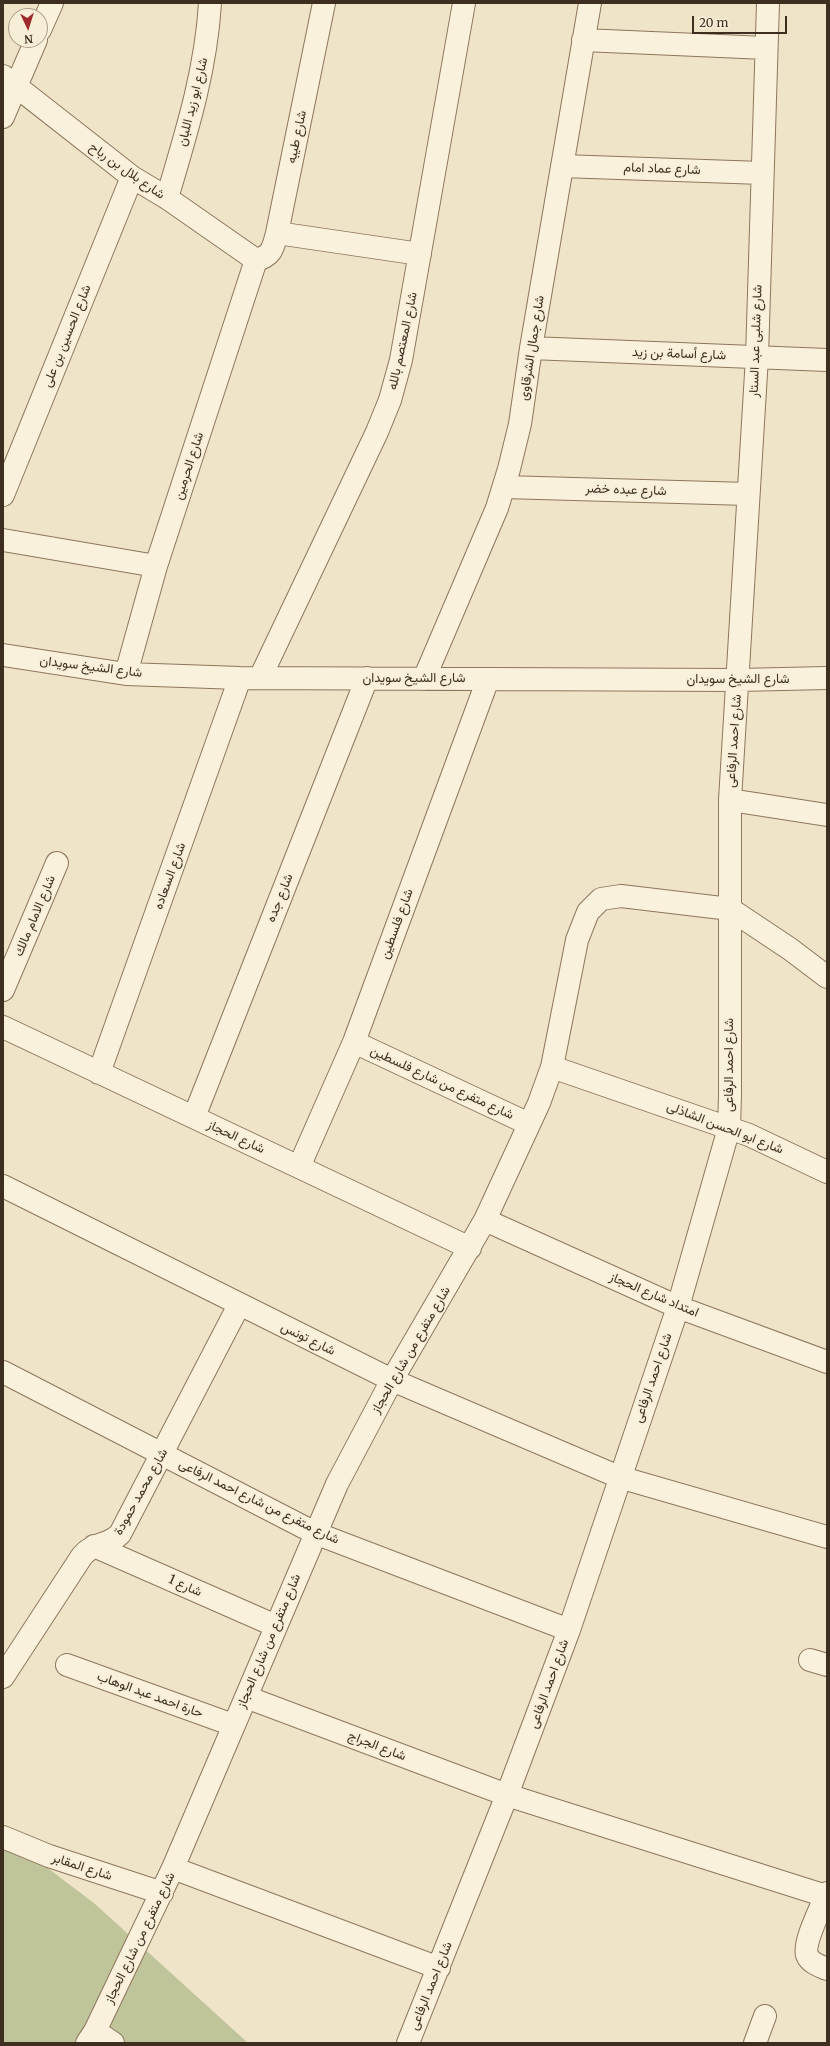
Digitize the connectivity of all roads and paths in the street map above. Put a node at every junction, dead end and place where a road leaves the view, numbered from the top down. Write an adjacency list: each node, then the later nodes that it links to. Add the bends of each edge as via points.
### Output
1 (210, 3): 14 (street, شارع ابو زيد اللبان, via 209,30 201,78)
2 (324, 3): 15 (street, شارع طيبه)
3 (464, 3): 16 (street, شارع المعتصم بالله)
4 (590, 3): 6 (street, شارع جمال الشرقاوى)
5 (768, 3): 8 (street, شارع شلبى عبد الستار)
6 (583, 40): 8 (street); 11 (street, شارع جمال الشرقاوى)
7 (31, 48): 9 (street)
8 (766, 48): 12 (street, شارع شلبى عبد الستار)
9 (9, 81): 10 (street); 13 (street, شارع بلال بن رباح)
10 (3, 117)
11 (562, 166): 12 (street, شارع عماد امام); 18 (street, شارع جمال الشرقاوى)
12 (762, 173): 19 (street, شارع شلبى عبد الستار)
13 (132, 177): 14 (street, شارع بلال بن رباح); 23 (street, شارع الحسين بن على)
14 (167, 198): 17 (street, شارع بلال بن رباح)
15 (278, 233): 16 (street); 17 (street, شارع طيبه, via 271,251 265,257)
16 (420, 254): 28 (street, شارع المعتصم بالله, via 401,360 390,400 374,439)
17 (256, 260): 25 (street, شارع الحرمين)
18 (531, 348): 19 (street, شارع أسامة بن زيد); 21 (street, شارع جمال الشرقاوى, via 520,424)
19 (757, 357): 20 (street, شارع أسامة بن زيد); 22 (street, شارع شلبى عبد الستار)
20 (827, 360)
21 (504, 487): 22 (street, شارع عبده خضر); 30 (street, شارع جمال الشرقاوى)
22 (748, 494): 33 (street, شارع شلبى عبد الستار)
23 (3, 495)
24 (3, 540): 25 (street)
25 (156, 566): 27 (street, شارع الحرمين)
26 (3, 655): 27 (street, شارع الشيخ سويدان)
27 (126, 674): 28 (street, شارع الشيخ سويدان)
28 (250, 678): 29 (street, شارع الشيخ سويدان); 43 (street, شارع السعاده)
29 (367, 678): 30 (street, شارع الشيخ سويدان); 44 (street, شارع جده)
30 (424, 678): 32 (street, شارع الشيخ سويدان)
31 (827, 678): 33 (street, شارع الشيخ سويدان)
32 (488, 679): 33 (street, شارع الشيخ سويدان); 41 (street, شارع فلسطين)
33 (738, 680): 34 (street, شارع احمد الرفاعى)
34 (730, 800): 35 (street); 37 (street, شارع احمد الرفاعى)
35 (827, 815)
36 (57, 863): 39 (street, شارع الامام مالك)
37 (730, 909): 38 (street); 42 (street, شارع متفرع من شارع الحجاز, via 622,896 601,899 588,912 577,940); 46 (street, شارع احمد الرفاعى)
38 (827, 977)
39 (3, 990)
40 (3, 1028): 43 (street, شارع الحجاز)
41 (354, 1042): 45 (street, شارع متفرع من شارع فلسطين); 47 (street, شارع فلسطين)
42 (552, 1066): 45 (street, شارع متفرع من شارع الحجاز); 46 (street, شارع ابو الحسن الشاذلى)
43 (99, 1073): 44 (street, شارع الحجاز)
44 (194, 1117): 47 (street, شارع الحجاز)
45 (530, 1124): 50 (street, شارع متفرع من شارع الحجاز)
46 (729, 1128): 48 (street, شارع ابو الحسن الشاذلى, via 771,1144); 53 (street, شارع احمد الرفاعى)
47 (299, 1167): 51 (street, شارع الحجاز)
48 (827, 1172)
49 (3, 1186): 52 (street, شارع تونس)
50 (485, 1220): 51 (street, شارع متفرع من شارع الحجاز); 53 (street, امتداد شارع الحجاز)
51 (470, 1248): 56 (street, شارع متفرع من شارع الحجاز)
52 (239, 1305): 56 (street, شارع تونس); 57 (street, شارع محمد حمودة)
53 (678, 1307): 54 (street, امتداد شارع الحجاز); 58 (street, شارع احمد الرفاعى)
54 (827, 1362)
55 (3, 1372): 57 (street, شارع متفرع من شارع احمد الرفاعى)
56 (392, 1380): 58 (street, شارع تونس); 59 (street, شارع متفرع من شارع الحجاز, via 336,1484)
57 (163, 1454): 59 (street, شارع متفرع من شارع احمد الرفاعى); 61 (street, شارع محمد حمودة, via 120,1534 109,1542)
58 (619, 1477): 60 (street, شارع تونس); 63 (street, شارع احمد الرفاعى)
59 (315, 1533): 62 (street, شارع متفرع من شارع الحجاز); 63 (street, شارع متفرع من شارع احمد الرفاعى)
60 (827, 1537)
61 (94, 1546): 62 (street, شارع 1); 65 (street, شارع محمد حمودة, via 82,1556)
62 (276, 1626): 66 (street, شارع متفرع من شارع الحجاز)
63 (569, 1630): 68 (street, شارع احمد الرفاعى)
64 (67, 1665): 67 (street, حارة احمد عبد الوهاب)
65 (3, 1677)
66 (246, 1696): 67 (street, شارع متفرع من شارع الحجاز); 68 (street, شارع الجراج)
67 (233, 1725): 70 (street, شارع متفرع من شارع الحجاز)
68 (507, 1795): 72 (street, شارع الجراج); 73 (street, شارع احمد الرفاعى)
69 (3, 1837): 71 (street, شارع المقابر, via 49,1856)
70 (173, 1868): 71 (street, شارع متفرع من شارع الحجاز); 73 (street)
71 (162, 1893): 76 (street, شارع متفرع من شارع الحجاز)
72 (826, 1894): 74 (street, via 806,1945 807,1955 812,1962)
73 (438, 1968): 78 (street, شارع احمد الرفاعى)
74 (827, 1969)
75 (765, 2016): 79 (street)
76 (91, 2037): 77 (street)
77 (113, 2043)
78 (408, 2043)
79 (755, 2043)

